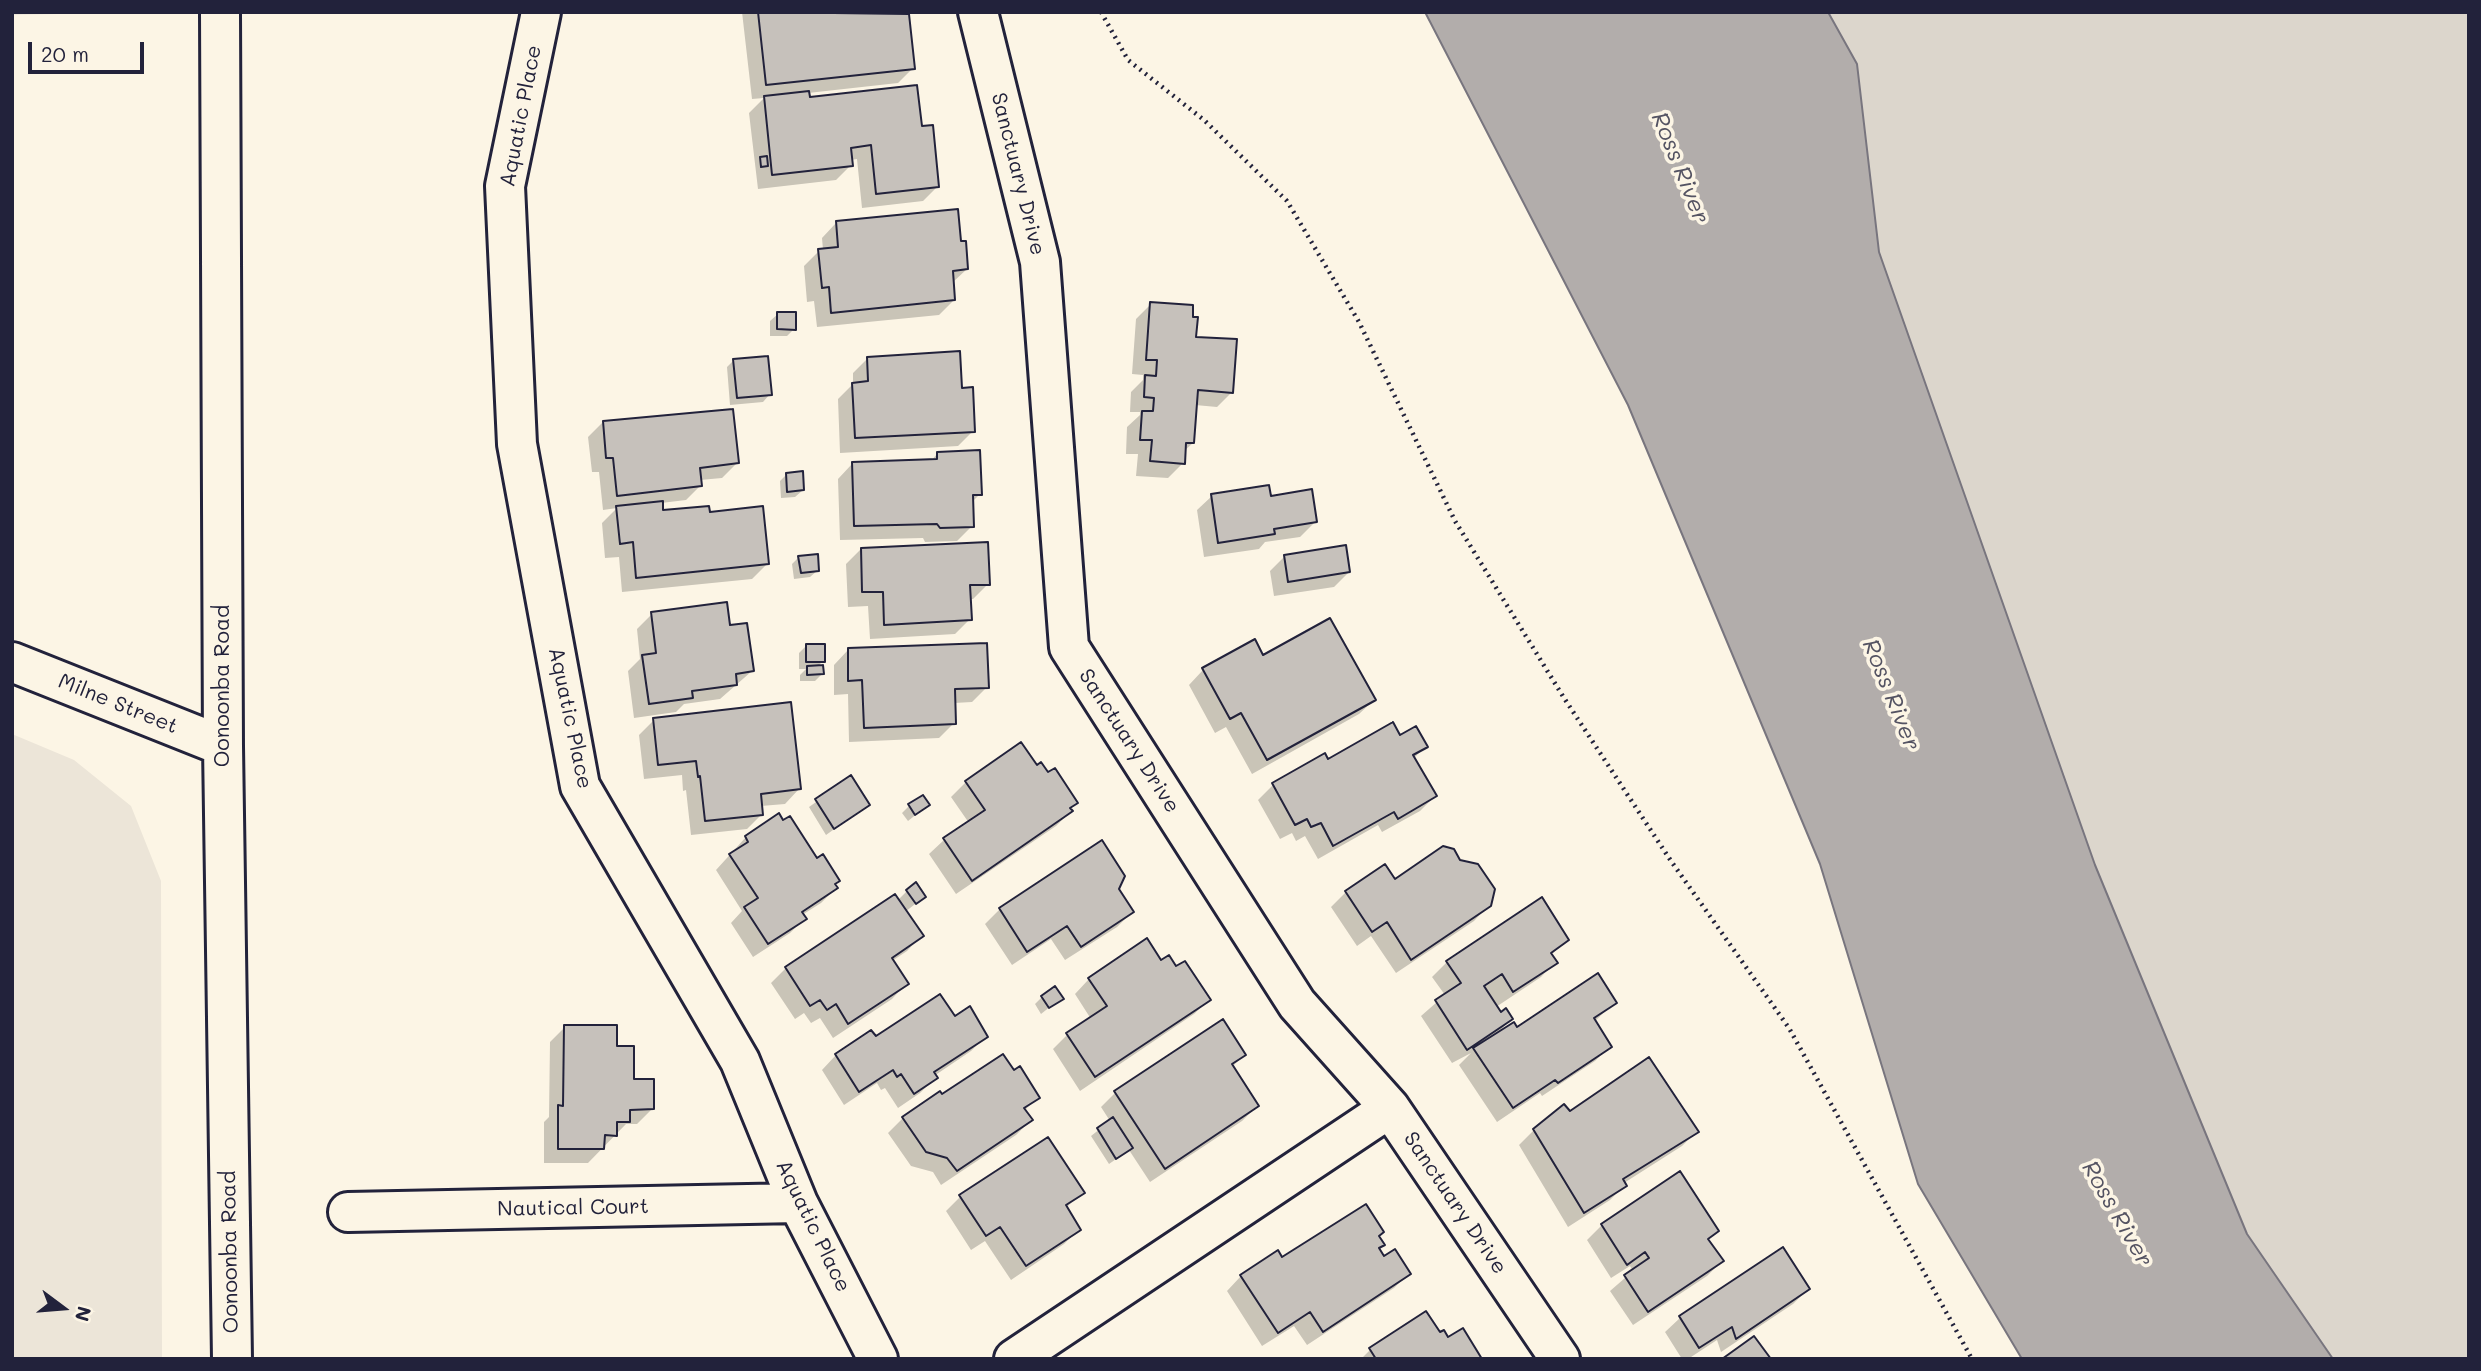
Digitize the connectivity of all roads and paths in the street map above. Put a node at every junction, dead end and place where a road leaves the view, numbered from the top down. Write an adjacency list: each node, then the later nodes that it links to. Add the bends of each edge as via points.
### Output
1 (220, 12): 6 (street, Oonoonba Road)
2 (541, 12): 8 (street, Aquatic Place, via 505,186 517,444 580,786 740,1061)
3 (978, 12): 7 (street, Sanctuary Drive, via 1040,262 1069,647 1297,1004)
4 (1101, 12): 14 (path, via 1128,60 1204,120 1287,201 1359,323 1455,521 1671,861 1789,1028)
5 (12, 662): 6 (street, Milne Street)
6 (223, 746): 10 (street, Oonoonba Road)
7 (1390, 1108): 12 (street); 13 (street, Sanctuary Drive)
8 (799, 1203): 9 (street, Nautical Court); 11 (street, Aquatic Place)
9 (348, 1212)
10 (232, 1359)
11 (878, 1359)
12 (1014, 1359)
13 (1560, 1359)
14 (1972, 1359)

